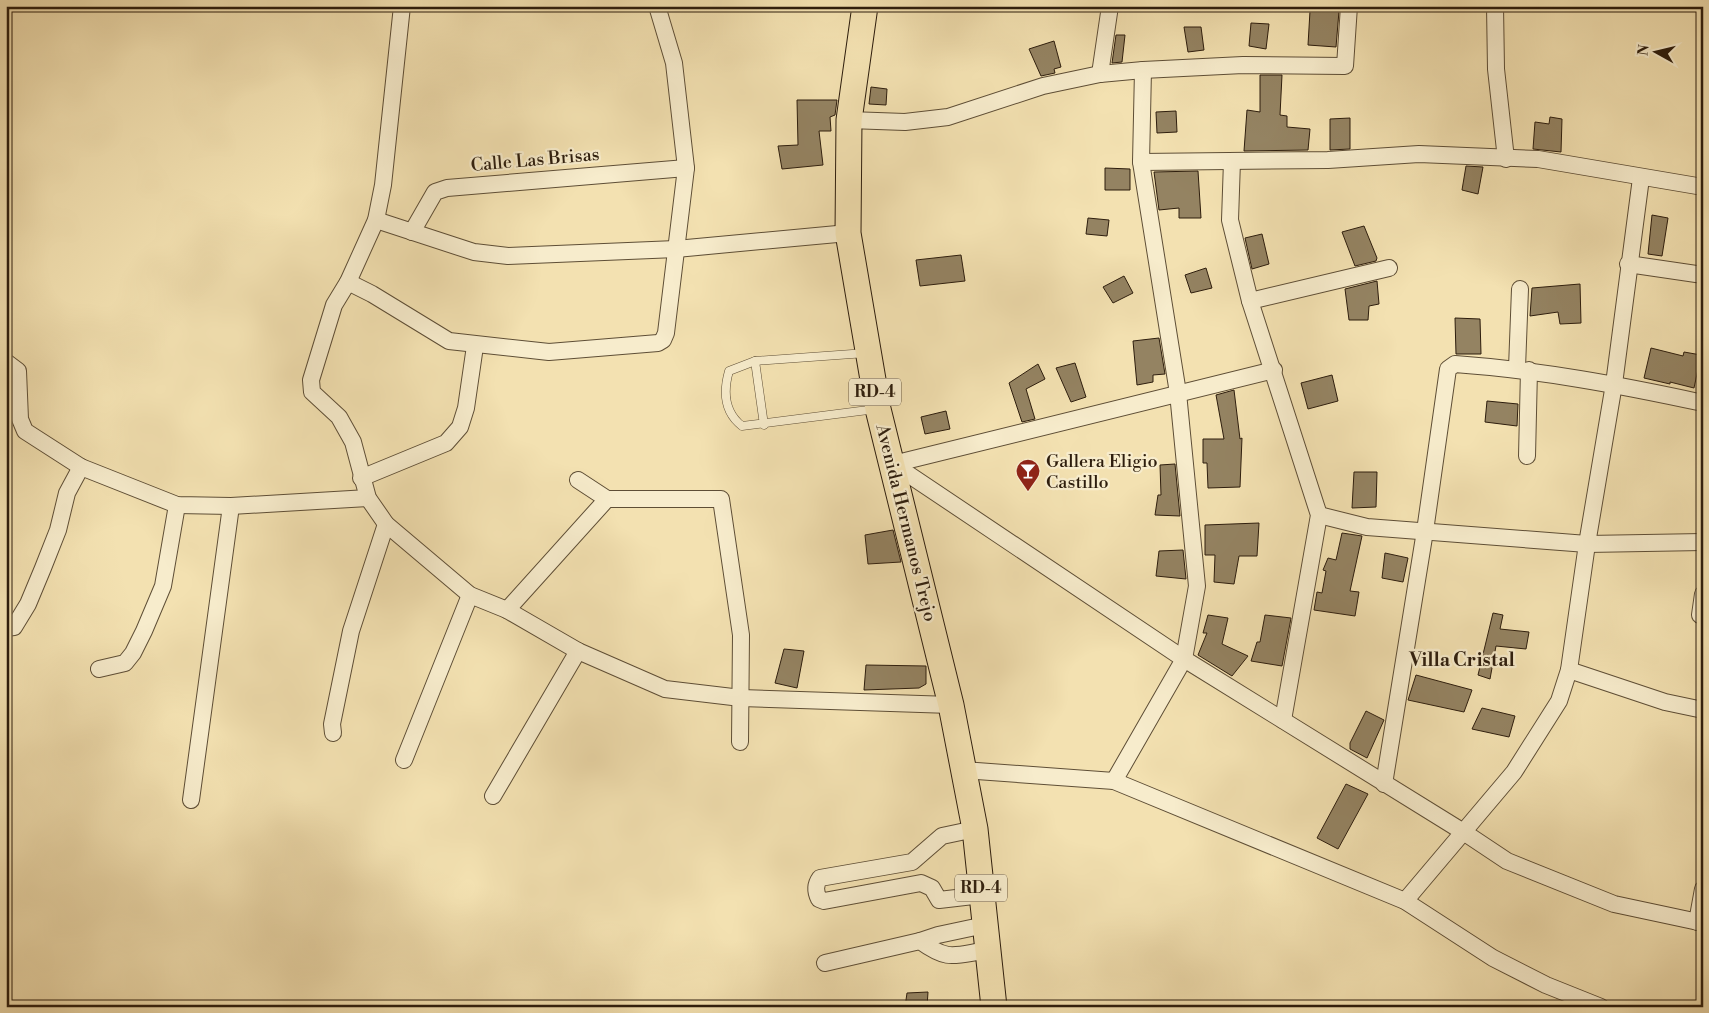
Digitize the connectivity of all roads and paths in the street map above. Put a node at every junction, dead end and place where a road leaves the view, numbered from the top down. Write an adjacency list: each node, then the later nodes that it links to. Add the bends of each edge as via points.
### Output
1 (402, 6): 16 (street, via 383,185)
2 (657, 6): 13 (street, via 674,63)
3 (865, 6): 9 (main road, Avenida Hermanos Trejo / RD-4)
4 (1110, 6): 8 (street)
5 (1349, 6): 7 (street, via 1345,66 1243,65)
6 (1495, 6): 10 (street, via 1496,69)
7 (1143, 70): 8 (street); 12 (street)
8 (1100, 74): 9 (street, via 1043,86 948,117 905,122)
9 (849, 120): 18 (main road, Avenida Hermanos Trejo / RD-4)
10 (1506, 159): 11 (street, via 1418,154 1328,160); 14 (street, via 1538,159)
11 (1232, 161): 12 (street); 25 (street, via 1230,220)
12 (1142, 162): 33 (street)
13 (686, 168): 17 (street, Calle Las Brisas, via 447,188 435,192); 19 (street)
14 (1641, 178): 15 (street); 20 (street)
15 (1703, 187)
16 (376, 220): 17 (street); 23 (street)
17 (412, 232): 19 (street, via 474,252 508,256)
18 (848, 233): 19 (street); 27 (main road, Avenida Hermanos Trejo / RD-4)
19 (676, 249): 26 (street, via 666,333 658,343 549,352)
20 (1628, 264): 22 (street); 32 (street)
21 (1389, 268): 25 (street)
22 (1703, 275)
23 (348, 282): 26 (street, via 449,341); 40 (street, via 334,304 311,380 312,392 339,417 353,442)
24 (1520, 289): 30 (street)
25 (1250, 300): 31 (street)
26 (475, 346): 40 (street, via 460,427 446,443)
27 (867, 352): 28 (lane); 35 (main road, Avenida Hermanos Trejo / RD-4)
28 (755, 361): 36 (lane); 36 (lane, via 729,371 723,389 732,419 742,426)
29 (6, 362): 39 (street, via 18,371 20,419 26,431)
30 (1523, 369): 32 (street); 37 (street); 48 (street, via 1455,364 1448,369)
31 (1274, 370): 33 (street); 46 (street)
32 (1614, 384): 34 (street); 50 (street)
33 (1178, 393): 38 (street); 57 (street, via 1197,586)
34 (1703, 403)
35 (878, 409): 36 (lane); 38 (main road, Avenida Hermanos Trejo / RD-4)
36 (764, 425)
37 (1527, 456)
38 (893, 464): 57 (street); 61 (main road, Avenida Hermanos Trejo / RD-4)
39 (81, 467): 44 (street); 55 (street, via 67,493 58,530 28,604 14,627)
40 (361, 478): 42 (street)
41 (578, 480): 43 (street)
42 (368, 498): 45 (street); 47 (street)
43 (606, 498): 53 (street); 60 (street, via 721,499 741,635)
44 (177, 505): 45 (street); 58 (street, via 163,586 144,631 125,663)
45 (230, 506): 71 (street)
46 (1319, 515): 48 (street, via 1367,527); 63 (street)
47 (386, 524): 51 (street); 64 (street, via 350,631)
48 (1425, 532): 50 (street); 69 (street)
49 (1703, 542): 50 (street)
50 (1587, 544): 59 (street)
51 (470, 594): 53 (street); 66 (street)
52 (1703, 594): 54 (street)
53 (507, 610): 56 (street)
54 (1700, 615)
55 (6, 628)
56 (578, 651): 60 (street, via 665,689); 70 (street)
57 (1184, 659): 63 (street); 68 (street)
58 (99, 669)
59 (1569, 670): 62 (street, via 1665,702); 73 (street, via 1559,701 1514,772)
60 (741, 698): 61 (street); 65 (street)
61 (951, 705): 67 (main road, Avenida Hermanos Trejo / RD-4)
62 (1703, 710)
63 (1283, 720): 69 (street)
64 (333, 733)
65 (740, 742)
66 (404, 760)
67 (963, 770): 68 (street); 72 (main road, RD-4)
68 (1114, 780): 78 (street)
69 (1384, 784): 73 (street)
70 (493, 796)
71 (191, 800)
72 (975, 829): 74 (street, via 942,836); 77 (main road, RD-4)
73 (1465, 833): 78 (street); 79 (street, via 1507,861 1614,904)
74 (912, 862): 75 (street); 75 (street, via 820,878 816,883 816,893 824,901)
75 (913, 884): 77 (street, via 927,885 939,900 944,901)
76 (1703, 888): 79 (street)
77 (982, 894): 80 (main road, RD-4)
78 (1405, 901): 85 (street, via 1493,958 1546,985)
79 (1700, 922)
80 (985, 925): 81 (street); 82 (main road, RD-4)
81 (920, 941): 82 (street, via 946,956); 83 (street)
82 (988, 950): 84 (main road, RD-4)
83 (825, 963)
84 (994, 1007)
85 (1601, 1007)

